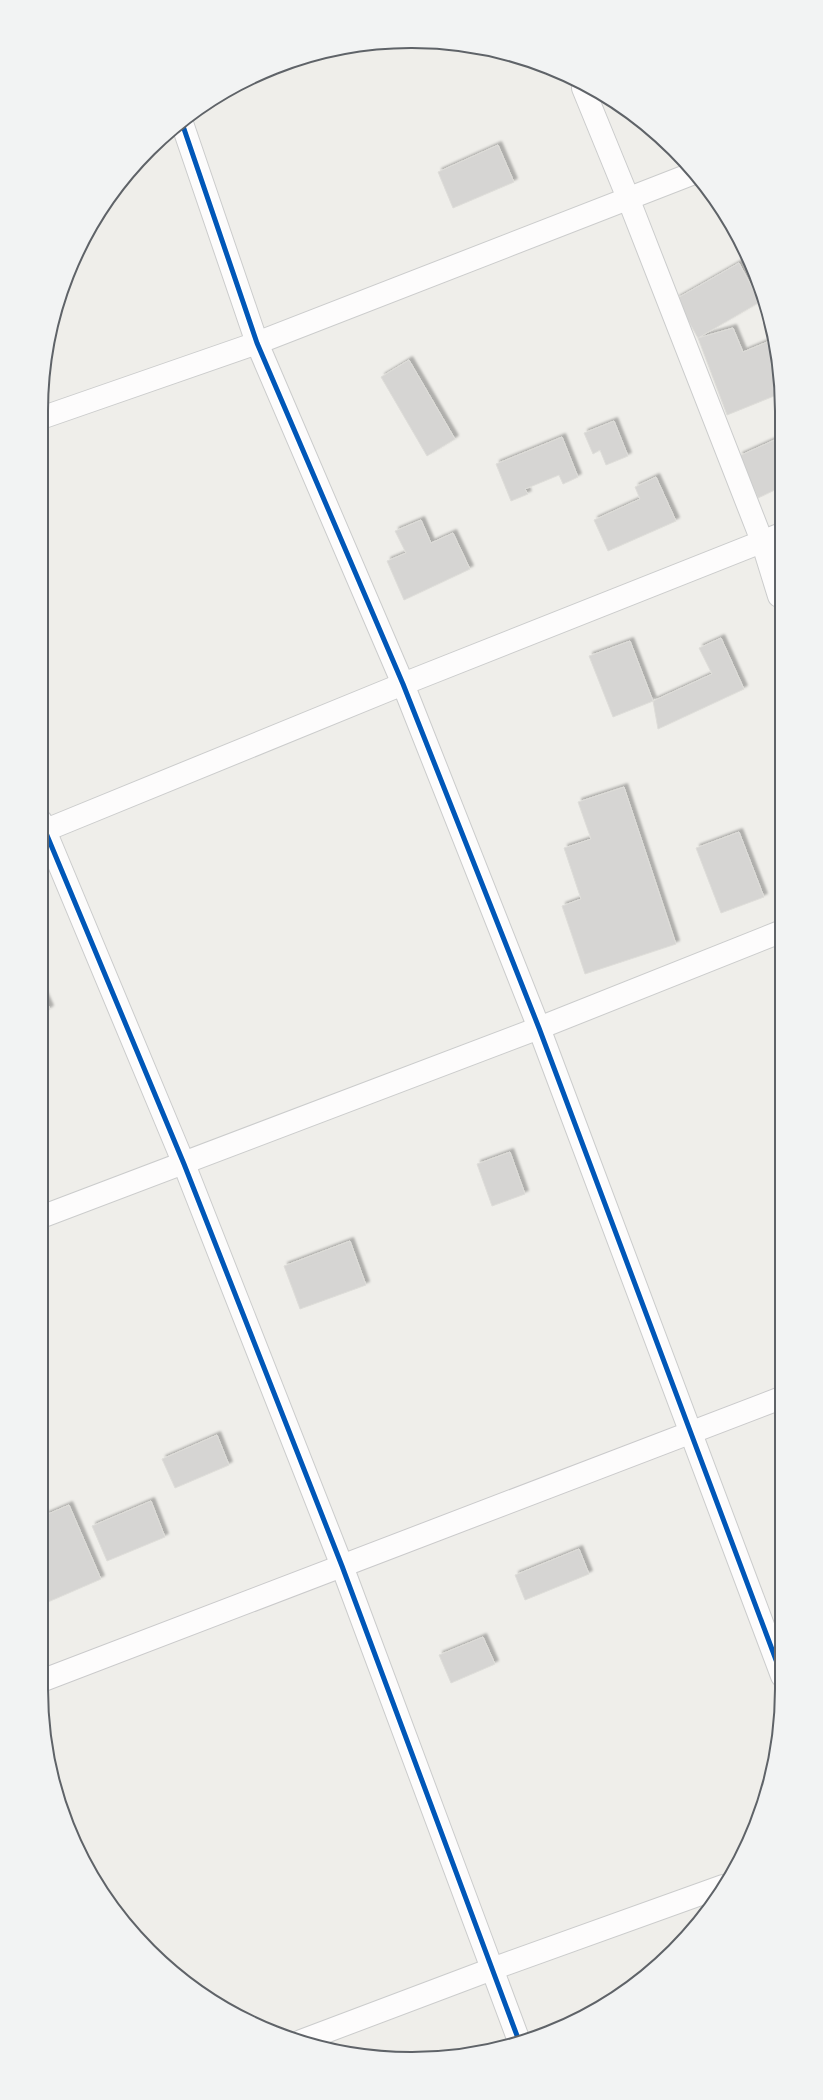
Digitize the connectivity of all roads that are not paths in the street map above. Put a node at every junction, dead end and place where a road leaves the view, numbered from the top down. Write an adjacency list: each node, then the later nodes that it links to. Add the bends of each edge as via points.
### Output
1 (585, 92): 4 (street)
2 (184, 128): 5 (street)
3 (688, 175): 4 (street)
4 (628, 198): 5 (street); 7 (street)
5 (257, 343): 6 (street); 9 (street)
6 (48, 416)
7 (770, 538): 8 (street); 9 (street)
8 (775, 570)
9 (402, 684): 10 (street); 13 (street)
10 (48, 826)
11 (48, 842): 14 (street)
12 (775, 934): 13 (street)
13 (538, 1028): 14 (street); 17 (street)
14 (184, 1164): 15 (street); 18 (street)
15 (48, 1214)
16 (775, 1400): 17 (street)
17 (690, 1433): 18 (street); 19 (street)
18 (342, 1566): 20 (street); 22 (street)
19 (775, 1658)
20 (48, 1678)
21 (715, 1889): 22 (street)
22 (492, 1969): 23 (street); 24 (street)
23 (517, 2036)
24 (311, 2038)

